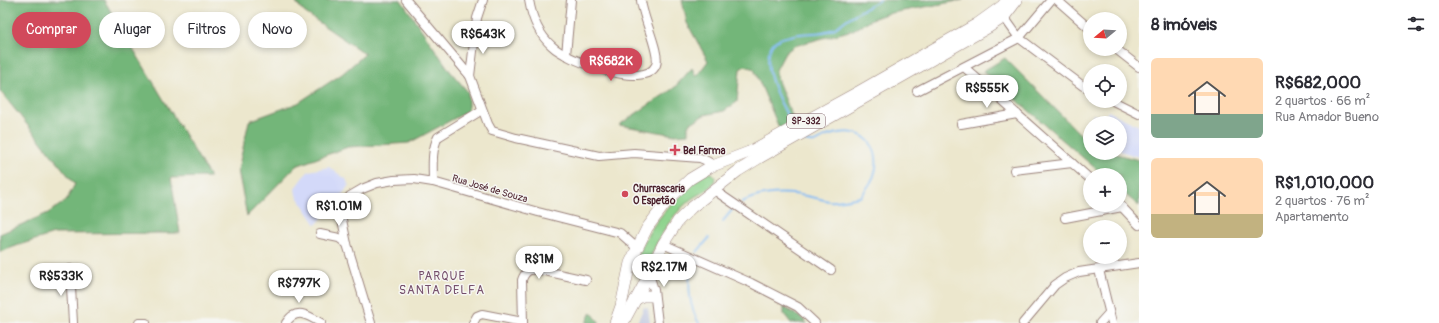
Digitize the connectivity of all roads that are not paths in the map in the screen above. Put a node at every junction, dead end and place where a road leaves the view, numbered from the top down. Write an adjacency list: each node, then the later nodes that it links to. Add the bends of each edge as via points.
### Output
1 (406, 0): 17 (street)
2 (483, 0): 17 (street, via 477,18)
3 (529, 0): 13 (street, via 534,21 542,35 552,47)
4 (571, 0): 13 (street)
5 (641, 0): 13 (street, via 657,57 656,67 652,70 633,75 616,73 598,69)
6 (1007, 0): 26 (main road, SP-332, via 977,24 858,92 750,152)
7 (1017, 0): 10 (main road, SP-332)
8 (1051, 0): 12 (street)
9 (1057, 0): 11 (street)
10 (1004, 17): 12 (street); 30 (main road, SP-332, via 759,158)
11 (1083, 23)
12 (1019, 38): 16 (street); 18 (street)
13 (566, 55)
14 (1125, 56): 15 (street)
15 (1139, 66)
16 (964, 67): 19 (street); 22 (street)
17 (470, 76): 21 (street)
18 (1083, 86)
19 (917, 91)
20 (1127, 108): 23 (street)
21 (482, 110): 26 (street, via 492,131 516,138 599,156 634,153 700,158); 29 (street, via 438,137 432,154)
22 (1017, 114): 24 (street); 25 (street)
23 (1139, 114)
24 (961, 124)
25 (1072, 163): 27 (street); 28 (street)
26 (714, 165): 30 (main road, via 721,173); 38 (main road, SP-332, via 690,179 668,200 647,228)
27 (1014, 170)
28 (1083, 173)
29 (433, 182): 36 (street, Rua José de Souza, via 414,179 394,180 362,188 350,196 340,210); 38 (street, Rua José de Souza, via 620,233)
30 (717, 187): 37 (main road, SP-332, via 678,221); 42 (street)
31 (1093, 212): 33 (street)
32 (1127, 212): 34 (street)
33 (1065, 218)
34 (1139, 225)
35 (320, 234): 36 (street, via 340,238)
36 (347, 244): 57 (street)
37 (663, 244): 44 (main road, SP-332); 62 (street, via 798,307)
38 (637, 248): 40 (main road, SP-332)
39 (1139, 263): 43 (street)
40 (632, 267): 44 (main road, via 641,274); 46 (main road); 59 (main road, SP-332)
41 (70, 269): 52 (street)
42 (831, 270)
43 (1100, 270): 50 (street); 63 (street, via 1079,272 1060,281)
44 (649, 274): 46 (main road, SP-332); 49 (street)
45 (586, 280): 51 (street, via 534,269 527,271 522,280)
46 (643, 286): 47 (street); 48 (main road, SP-332)
47 (651, 296): 48 (main road, via 642,296); 49 (street)
48 (635, 300): 60 (main road, SP-332)
49 (657, 307): 61 (street)
50 (1109, 313): 64 (street); 65 (street)
51 (523, 322): 58 (street, via 482,314 477,316)
52 (73, 323)
53 (138, 323): 54 (street)
54 (146, 323)
55 (286, 323): 56 (street, via 290,317 305,314)
56 (320, 323)
57 (371, 323)
58 (473, 323)
59 (615, 323)
60 (623, 323)
61 (658, 323)
62 (815, 323)
63 (1023, 323)
64 (1100, 323)
65 (1112, 323)

